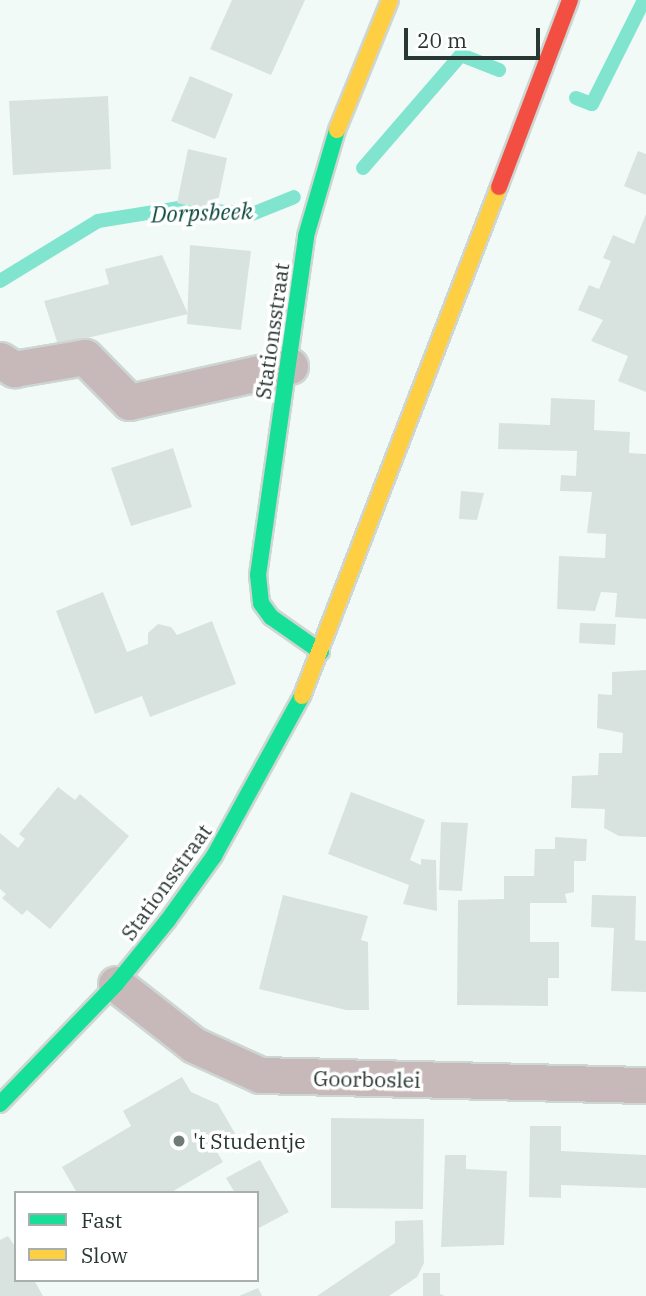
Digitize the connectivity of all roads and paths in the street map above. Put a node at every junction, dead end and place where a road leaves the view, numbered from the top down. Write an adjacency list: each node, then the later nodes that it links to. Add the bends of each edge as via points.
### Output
1 (390, 0): 4 (street, Stationsstraat, via 341,114 321,177 306,236)
2 (570, 0): 5 (street, Stationsstraat)
3 (0, 360): 4 (street, via 13,369 85,358 129,402)
4 (290, 366): 5 (street, Stationsstraat, via 259,584 261,603 271,617)
5 (321, 652): 6 (street, Stationsstraat, via 249,799 183,899)
6 (116, 984): 7 (street, Goorboslei, via 194,1045 260,1075); 8 (street, Stationsstraat)
7 (646, 1085)
8 (0, 1104)

